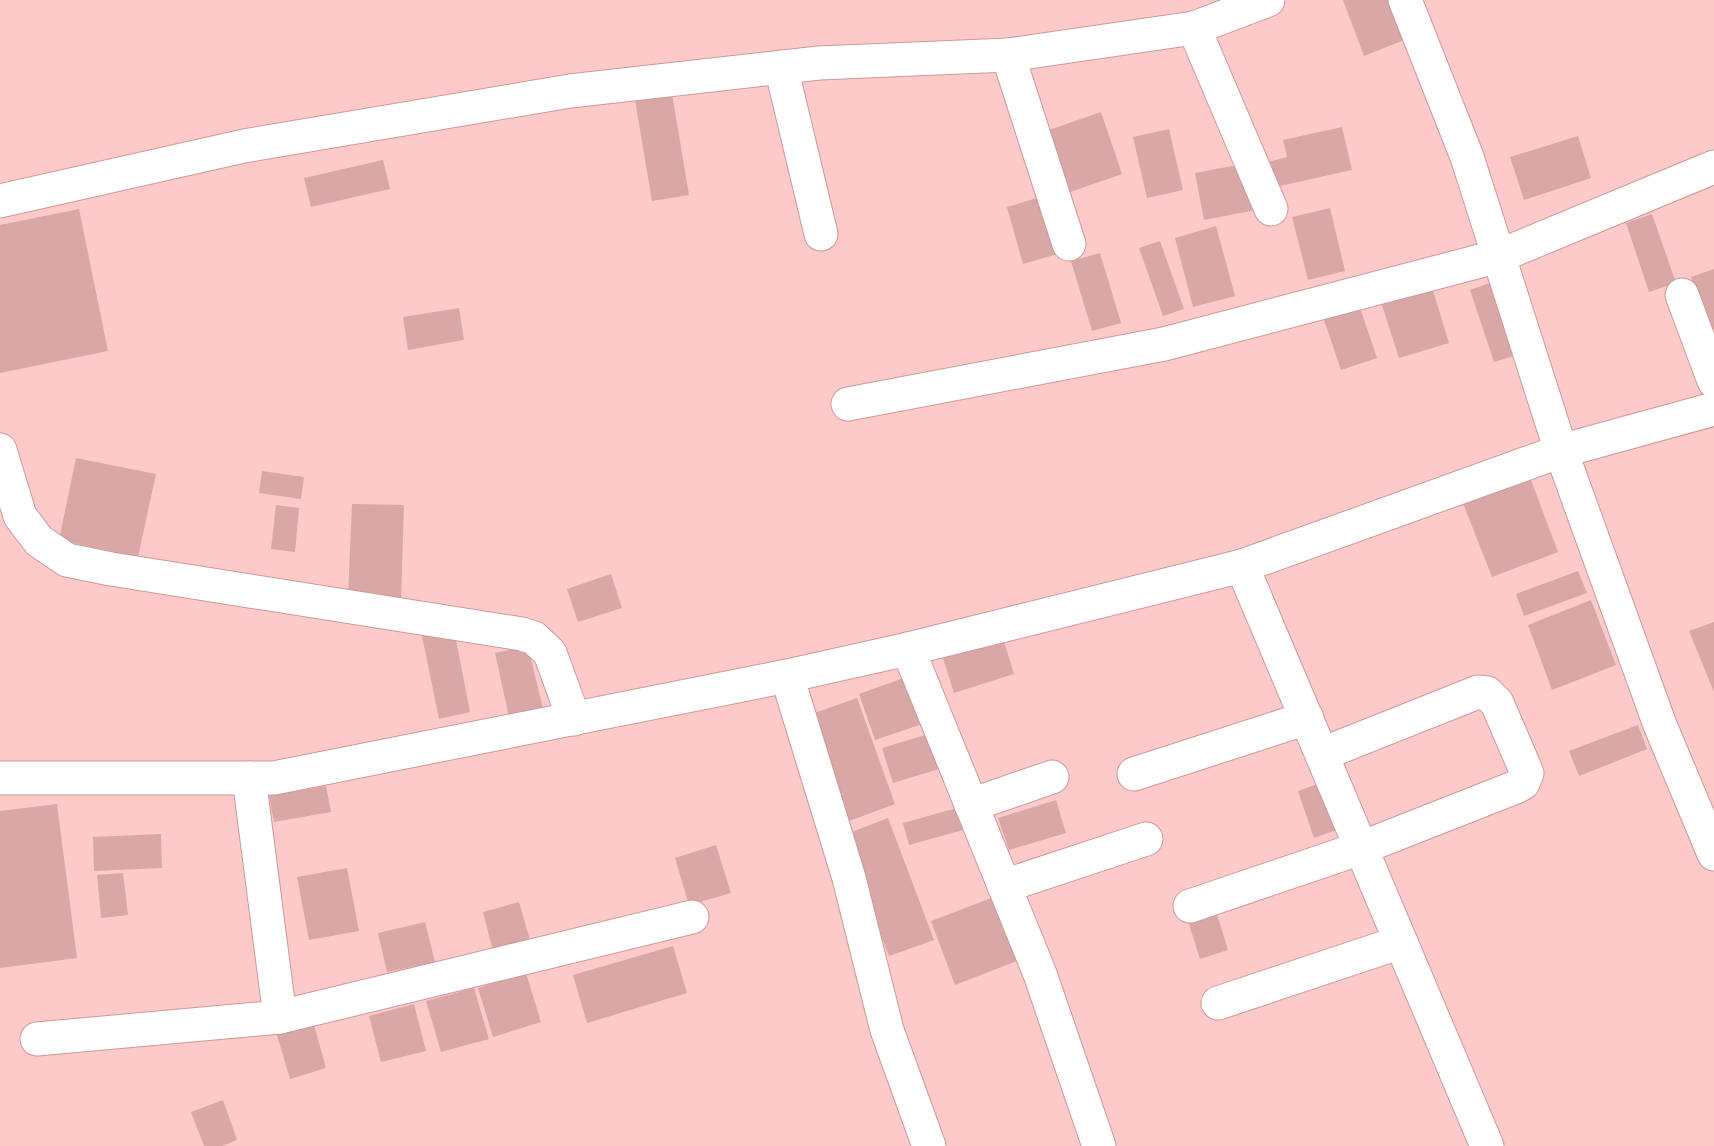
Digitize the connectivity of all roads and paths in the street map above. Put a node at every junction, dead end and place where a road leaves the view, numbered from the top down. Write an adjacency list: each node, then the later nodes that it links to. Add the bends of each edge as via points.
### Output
1 (1268, 0): 3 (street)
2 (1405, 0): 11 (street, via 1467,157)
3 (1194, 28): 4 (street); 8 (street)
4 (1008, 54): 5 (street); 10 (street)
5 (781, 67): 7 (street, via 570,91 244,146); 9 (street)
6 (1714, 167): 11 (street)
7 (2, 195)
8 (1270, 209)
9 (821, 234)
10 (1068, 244)
11 (1499, 256): 14 (street, via 1164,344); 17 (street)
12 (1682, 295): 13 (street)
13 (1714, 381)
14 (848, 404)
15 (1714, 409): 17 (street)
16 (0, 450): 22 (street, via 20,516 39,541 67,560 522,634 534,638 550,653)
17 (1561, 451): 18 (street); 31 (street, via 1660,725)
18 (1242, 566): 19 (street); 21 (street)
19 (908, 649): 20 (street); 28 (street)
20 (787, 676): 22 (street); 39 (street, via 849,878 887,1030)
21 (1306, 718): 23 (street); 24 (street)
22 (573, 719): 27 (street, via 274,778)
23 (1322, 754): 30 (street); 30 (street, via 1478,692 1487,693 1497,703 1527,773 1523,783 1516,787)
24 (1134, 774)
25 (1052, 777): 28 (street)
26 (0, 778): 27 (street)
27 (249, 778): 37 (street)
28 (971, 805): 32 (street)
29 (1146, 839): 32 (street)
30 (1361, 848): 33 (street); 35 (street)
31 (1714, 854)
32 (1004, 886): 40 (street, via 1040,974)
33 (1190, 906)
34 (692, 916): 37 (street)
35 (1401, 942): 36 (street); 41 (street)
36 (1218, 1003)
37 (280, 1017): 38 (street)
38 (37, 1039)
39 (929, 1146)
40 (1099, 1146)
41 (1487, 1146)

